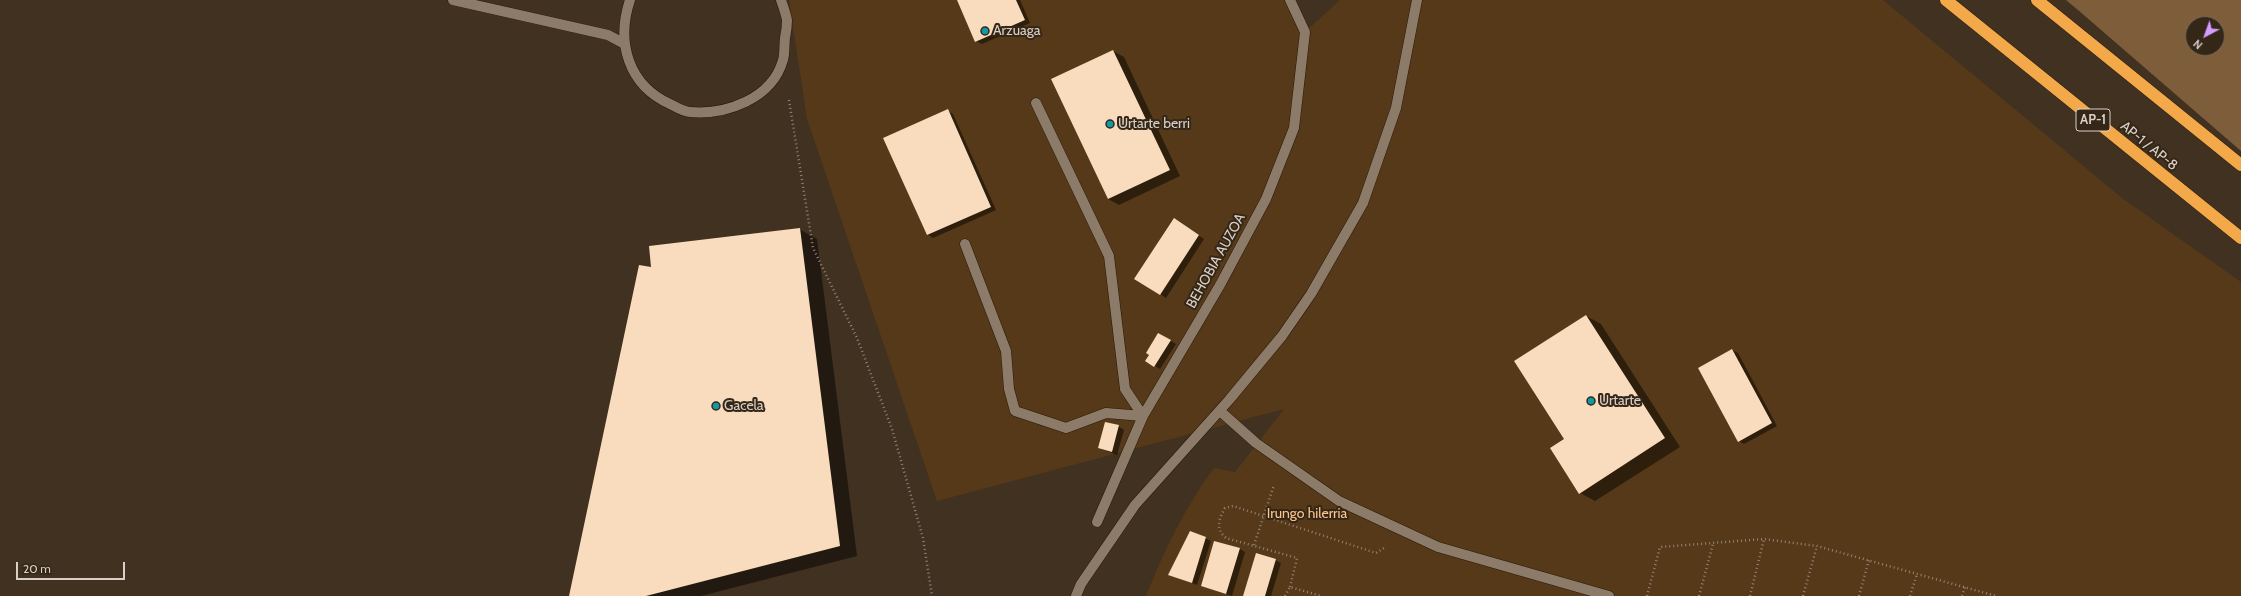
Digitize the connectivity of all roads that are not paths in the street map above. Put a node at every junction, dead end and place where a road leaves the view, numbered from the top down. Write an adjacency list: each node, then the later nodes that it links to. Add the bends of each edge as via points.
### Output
1 (453, 0): 8 (street, via 608,35)
2 (630, 0): 8 (street, via 624,18)
3 (781, 0): 8 (street, via 787,20 783,60 773,78 752,100 719,112 688,112 658,99 642,84 631,66)
4 (1290, 0): 14 (street, BEHOBIA AUZOA, via 1305,32 1294,128 1266,199 1220,285)
5 (1417, 0): 13 (street, via 1396,108 1364,203 1311,294 1282,336)
6 (1946, 0): 11 (highway, AP-1 / AP-8 / AP-1)
7 (2037, 0): 10 (highway)
8 (624, 43)
9 (1036, 103): 14 (street, via 1109,256 1125,389)
10 (2241, 165)
11 (2241, 238)
12 (965, 244): 14 (street, via 1006,351 1009,389 1015,412 1066,428 1106,413)
13 (1220, 411): 16 (street, via 1135,505 1081,584); 17 (street, via 1256,443 1339,501 1438,547)
14 (1143, 416): 15 (street, BEHOBIA AUZOA)
15 (1097, 522)
16 (1076, 596)
17 (1609, 596)

